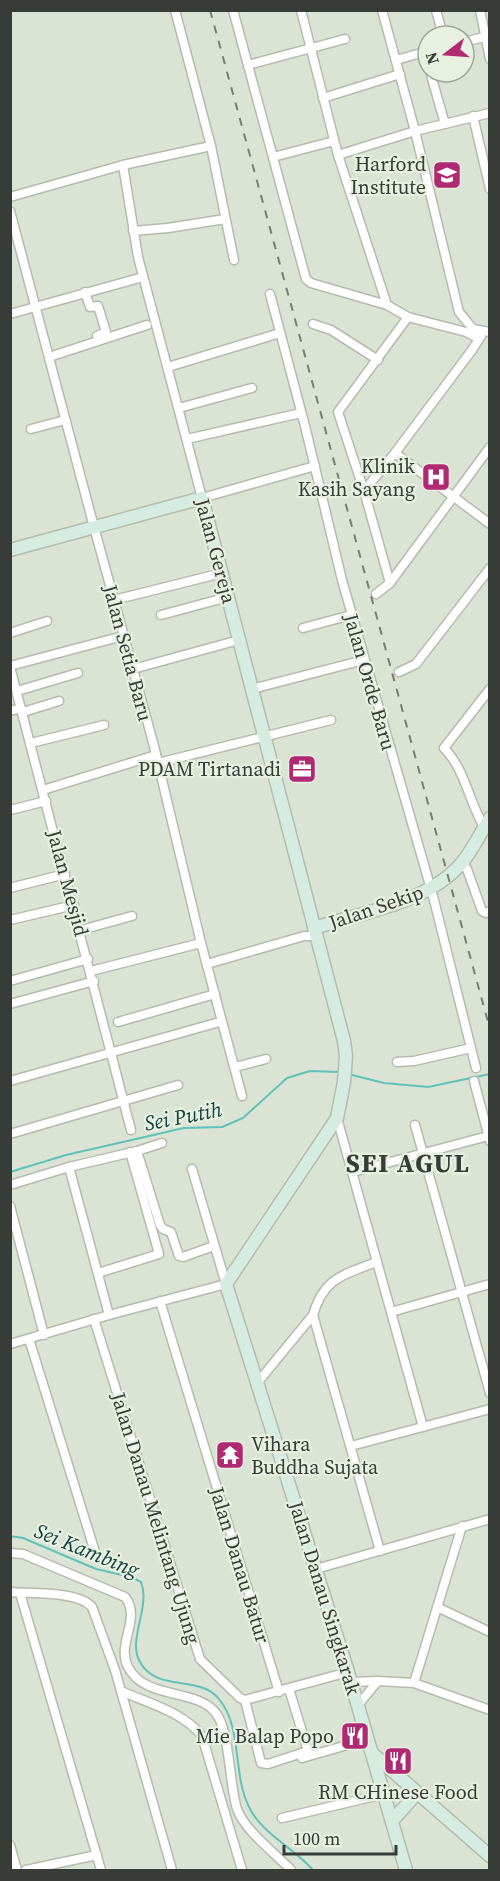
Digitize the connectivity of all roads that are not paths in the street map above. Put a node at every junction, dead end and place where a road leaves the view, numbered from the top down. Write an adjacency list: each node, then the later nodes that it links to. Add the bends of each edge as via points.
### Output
1 (175, 10): 21 (street)
2 (233, 10): 12 (street)
3 (301, 10): 8 (street)
4 (382, 10): 11 (street)
5 (480, 10): 7 (street)
6 (345, 39): 8 (street)
7 (486, 39): 10 (street)
8 (310, 49): 12 (street); 15 (street)
9 (416, 54): 11 (street)
10 (489, 59)
11 (396, 60): 13 (street)
12 (248, 65): 23 (street)
13 (400, 74): 15 (street); 19 (street)
14 (434, 84): 18 (street)
15 (323, 98): 20 (street)
16 (489, 113): 17 (street)
17 (473, 116): 18 (street); 25 (street)
18 (445, 124): 19 (street)
19 (415, 131): 22 (street); 41 (street, via 459,312 471,328)
20 (333, 141): 22 (street); 23 (street)
21 (211, 146): 24 (street); 28 (street)
22 (338, 155): 34 (street)
23 (273, 157): 34 (street, via 305,276 311,283)
24 (123, 165): 26 (street); 29 (street, Jalan Gereja)
25 (489, 189)
26 (10, 197)
27 (10, 211): 35 (street, Jalan Setia Baru)
28 (225, 219): 29 (street); 30 (street)
29 (133, 231): 31 (street, Jalan Gereja)
30 (234, 260)
31 (143, 277): 32 (street); 45 (street, Jalan Gereja)
32 (85, 292): 35 (street); 42 (street, via 90,307 98,306 106,332 96,336)
33 (270, 294): 40 (street, Jalan Orde Baru)
34 (387, 304): 37 (street)
35 (36, 306): 36 (street); 43 (street, Jalan Setia Baru)
36 (10, 314)
37 (408, 317): 41 (street); 44 (street)
38 (313, 324): 44 (street, via 331,330)
39 (147, 325): 42 (street)
40 (280, 333): 45 (street); 48 (street, Jalan Orde Baru)
41 (484, 334): 53 (street)
42 (96, 341): 43 (street)
43 (50, 357): 49 (street, Jalan Setia Baru)
44 (378, 360): 55 (street, via 338,412)
45 (168, 367): 47 (street, Jalan Gereja)
46 (252, 388): 47 (street)
47 (179, 408): 51 (street, Jalan Gereja)
48 (301, 413): 51 (street); 54 (street, Jalan Orde Baru)
49 (65, 420): 50 (street); 59 (street, Jalan Setia Baru)
50 (32, 429)
51 (187, 439): 57 (street, Jalan Gereja)
52 (489, 447): 56 (street)
53 (396, 453): 55 (street); 56 (street)
54 (315, 466): 57 (street); 68 (street, Jalan Orde Baru)
55 (364, 491): 63 (street)
56 (454, 496): 58 (street); 63 (street)
57 (202, 498): 59 (street); 62 (street, Jalan Gereja)
58 (489, 524)
59 (94, 527): 60 (street); 66 (street, Jalan Setia Baru)
60 (10, 550)
61 (489, 568): 77 (street, via 416,664)
62 (222, 573): 65 (street, Jalan Gereja); 66 (street)
63 (390, 582): 64 (street)
64 (376, 594)
65 (228, 597): 67 (street); 73 (street, Jalan Gereja)
66 (114, 600): 72 (street, Jalan Setia Baru)
67 (160, 615)
68 (351, 615): 70 (street); 74 (street, Jalan Orde Baru)
69 (47, 621): 71 (street)
70 (303, 628)
71 (10, 633)
72 (123, 636): 75 (street); 76 (street, Jalan Setia Baru)
73 (239, 640): 76 (street); 79 (street, Jalan Gereja)
74 (364, 660): 79 (street); 97 (street, Jalan Orde Baru)
75 (10, 667): 81 (street, Jalan Mesjid)
76 (133, 669): 89 (street, Jalan Setia Baru)
77 (399, 672)
78 (78, 673): 81 (street)
79 (252, 689): 87 (street, Jalan Gereja)
80 (489, 689): 93 (street, via 444,748 456,762 476,814)
81 (17, 691): 83 (street, Jalan Mesjid)
82 (59, 701): 83 (street)
83 (22, 710): 84 (street); 88 (street, Jalan Mesjid)
84 (10, 711)
85 (331, 720): 87 (street)
86 (104, 725): 88 (street)
87 (264, 735): 89 (street); 103 (street, Jalan Gereja)
88 (31, 743): 90 (street, Jalan Mesjid)
89 (157, 759): 90 (street); 104 (street, Jalan Setia Baru)
90 (43, 789): 91 (street, Jalan Mesjid)
91 (46, 801): 92 (street); 95 (street, Jalan Mesjid)
92 (10, 810)
93 (488, 826): 94 (street, Jalan Sekip)
94 (464, 866): 97 (street, Jalan Sekip); 99 (street, via 482,911)
95 (65, 874): 96 (street); 98 (street, Jalan Mesjid)
96 (10, 888)
97 (432, 892): 103 (street, Jalan Sekip, via 418,903); 114 (street, Jalan Orde Baru)
98 (74, 905): 101 (street); 102 (street, Jalan Mesjid)
99 (489, 911)
100 (132, 916): 102 (street)
101 (10, 920)
102 (81, 930): 105 (street, Jalan Mesjid)
103 (312, 933): 106 (street, Jalan Sekip); 125 (street, via 344,1041 346,1066)
104 (201, 943): 106 (street, Jalan Setia Baru); 107 (street)
105 (88, 959): 107 (street, Jalan Mesjid); 108 (street)
106 (207, 964): 110 (street, Jalan Setia Baru)
107 (91, 971): 109 (street, Jalan Mesjid)
108 (10, 981)
109 (94, 981): 111 (street); 115 (street, Jalan Mesjid)
110 (215, 994): 112 (street); 118 (street, Jalan Setia Baru)
111 (10, 1004)
112 (118, 1022)
113 (216, 1023): 115 (street)
114 (471, 1048): 117 (street); 119 (street, Jalan Orde Baru)
115 (112, 1052): 120 (street); 124 (street, Jalan Mesjid)
116 (266, 1059): 118 (street)
117 (397, 1062)
118 (235, 1067): 123 (street, Jalan Setia Baru)
119 (476, 1068)
120 (10, 1081)
121 (474, 1081): 129 (street)
122 (177, 1085): 124 (street)
123 (242, 1096)
124 (125, 1100): 127 (street, Jalan Mesjid); 128 (street)
125 (337, 1118): 135 (street); 141 (street)
126 (415, 1125): 132 (street)
127 (131, 1130)
128 (10, 1134)
129 (489, 1138): 132 (street)
130 (162, 1143): 131 (street)
131 (133, 1151): 133 (street); 138 (street, via 160,1225 171,1232 179,1256); 140 (street, via 159,1254)
132 (423, 1153): 135 (street); 143 (street)
133 (69, 1167): 136 (street); 140 (street)
134 (192, 1169): 138 (street)
135 (353, 1172): 139 (street)
136 (10, 1185)
137 (10, 1206): 149 (street)
138 (213, 1246): 141 (street)
139 (376, 1262): 145 (street); 147 (street, via 335,1278 319,1298)
140 (98, 1273): 146 (street)
141 (226, 1284): 144 (street); 152 (street, Jalan Danau Singkarak)
142 (489, 1284): 143 (street)
143 (462, 1292): 145 (street); 153 (street)
144 (160, 1301): 146 (street); 171 (street, Jalan Danau Batur)
145 (391, 1312): 155 (street)
146 (109, 1315): 148 (street)
147 (313, 1315): 152 (street); 156 (street)
148 (94, 1319): 149 (street); 172 (street, Jalan Danau Melintang Ujung, via 195,1645 204,1664)
149 (44, 1335): 150 (street)
150 (29, 1339): 151 (street); 160 (street)
151 (10, 1344)
152 (258, 1382): 162 (street, Jalan Danau Singkarak)
153 (489, 1393)
154 (489, 1408): 155 (street)
155 (423, 1427): 156 (street)
156 (351, 1446): 159 (street)
157 (489, 1519): 158 (street)
158 (462, 1527): 159 (street); 164 (street)
159 (380, 1551): 162 (street)
160 (95, 1552)
161 (10, 1553): 190 (street, via 22,1554 130,1602 124,1654 132,1673 144,1683 200,1701 215,1712 225,1733 230,1778 240,1815)
162 (316, 1569): 166 (street, Jalan Danau Singkarak)
163 (15, 1593): 170 (street, via 87,1601 97,1617); 183 (street)
164 (437, 1607): 165 (street); 168 (street)
165 (489, 1632)
166 (350, 1677): 167 (street); 169 (street); 173 (street, Jalan Danau Singkarak)
167 (378, 1681): 168 (street); 173 (street)
168 (414, 1683): 174 (street)
169 (289, 1689): 171 (street); 172 (street, via 308,1751 267,1764 261,1763)
170 (121, 1691): 188 (street); 189 (street, via 175,1714 202,1736)
171 (279, 1692): 172 (street)
172 (245, 1700)
173 (358, 1705): 175 (street, Jalan Danau Singkarak)
174 (489, 1710)
175 (368, 1739): 176 (street, Jalan Danau Singkarak); 177 (street)
176 (372, 1753): 178 (street); 179 (street, Jalan Danau Singkarak)
177 (261, 1769)
178 (417, 1793): 181 (street); 184 (street)
179 (384, 1794): 180 (street); 181 (street, Jalan Danau Singkarak)
180 (282, 1818)
181 (392, 1821): 191 (street, Jalan Danau Singkarak)
182 (10, 1845): 185 (street)
183 (97, 1855): 186 (street); 187 (street)
184 (489, 1856)
185 (18, 1870)
186 (26, 1870)
187 (101, 1870)
188 (172, 1870)
189 (242, 1870)
190 (291, 1870)
191 (406, 1870)

